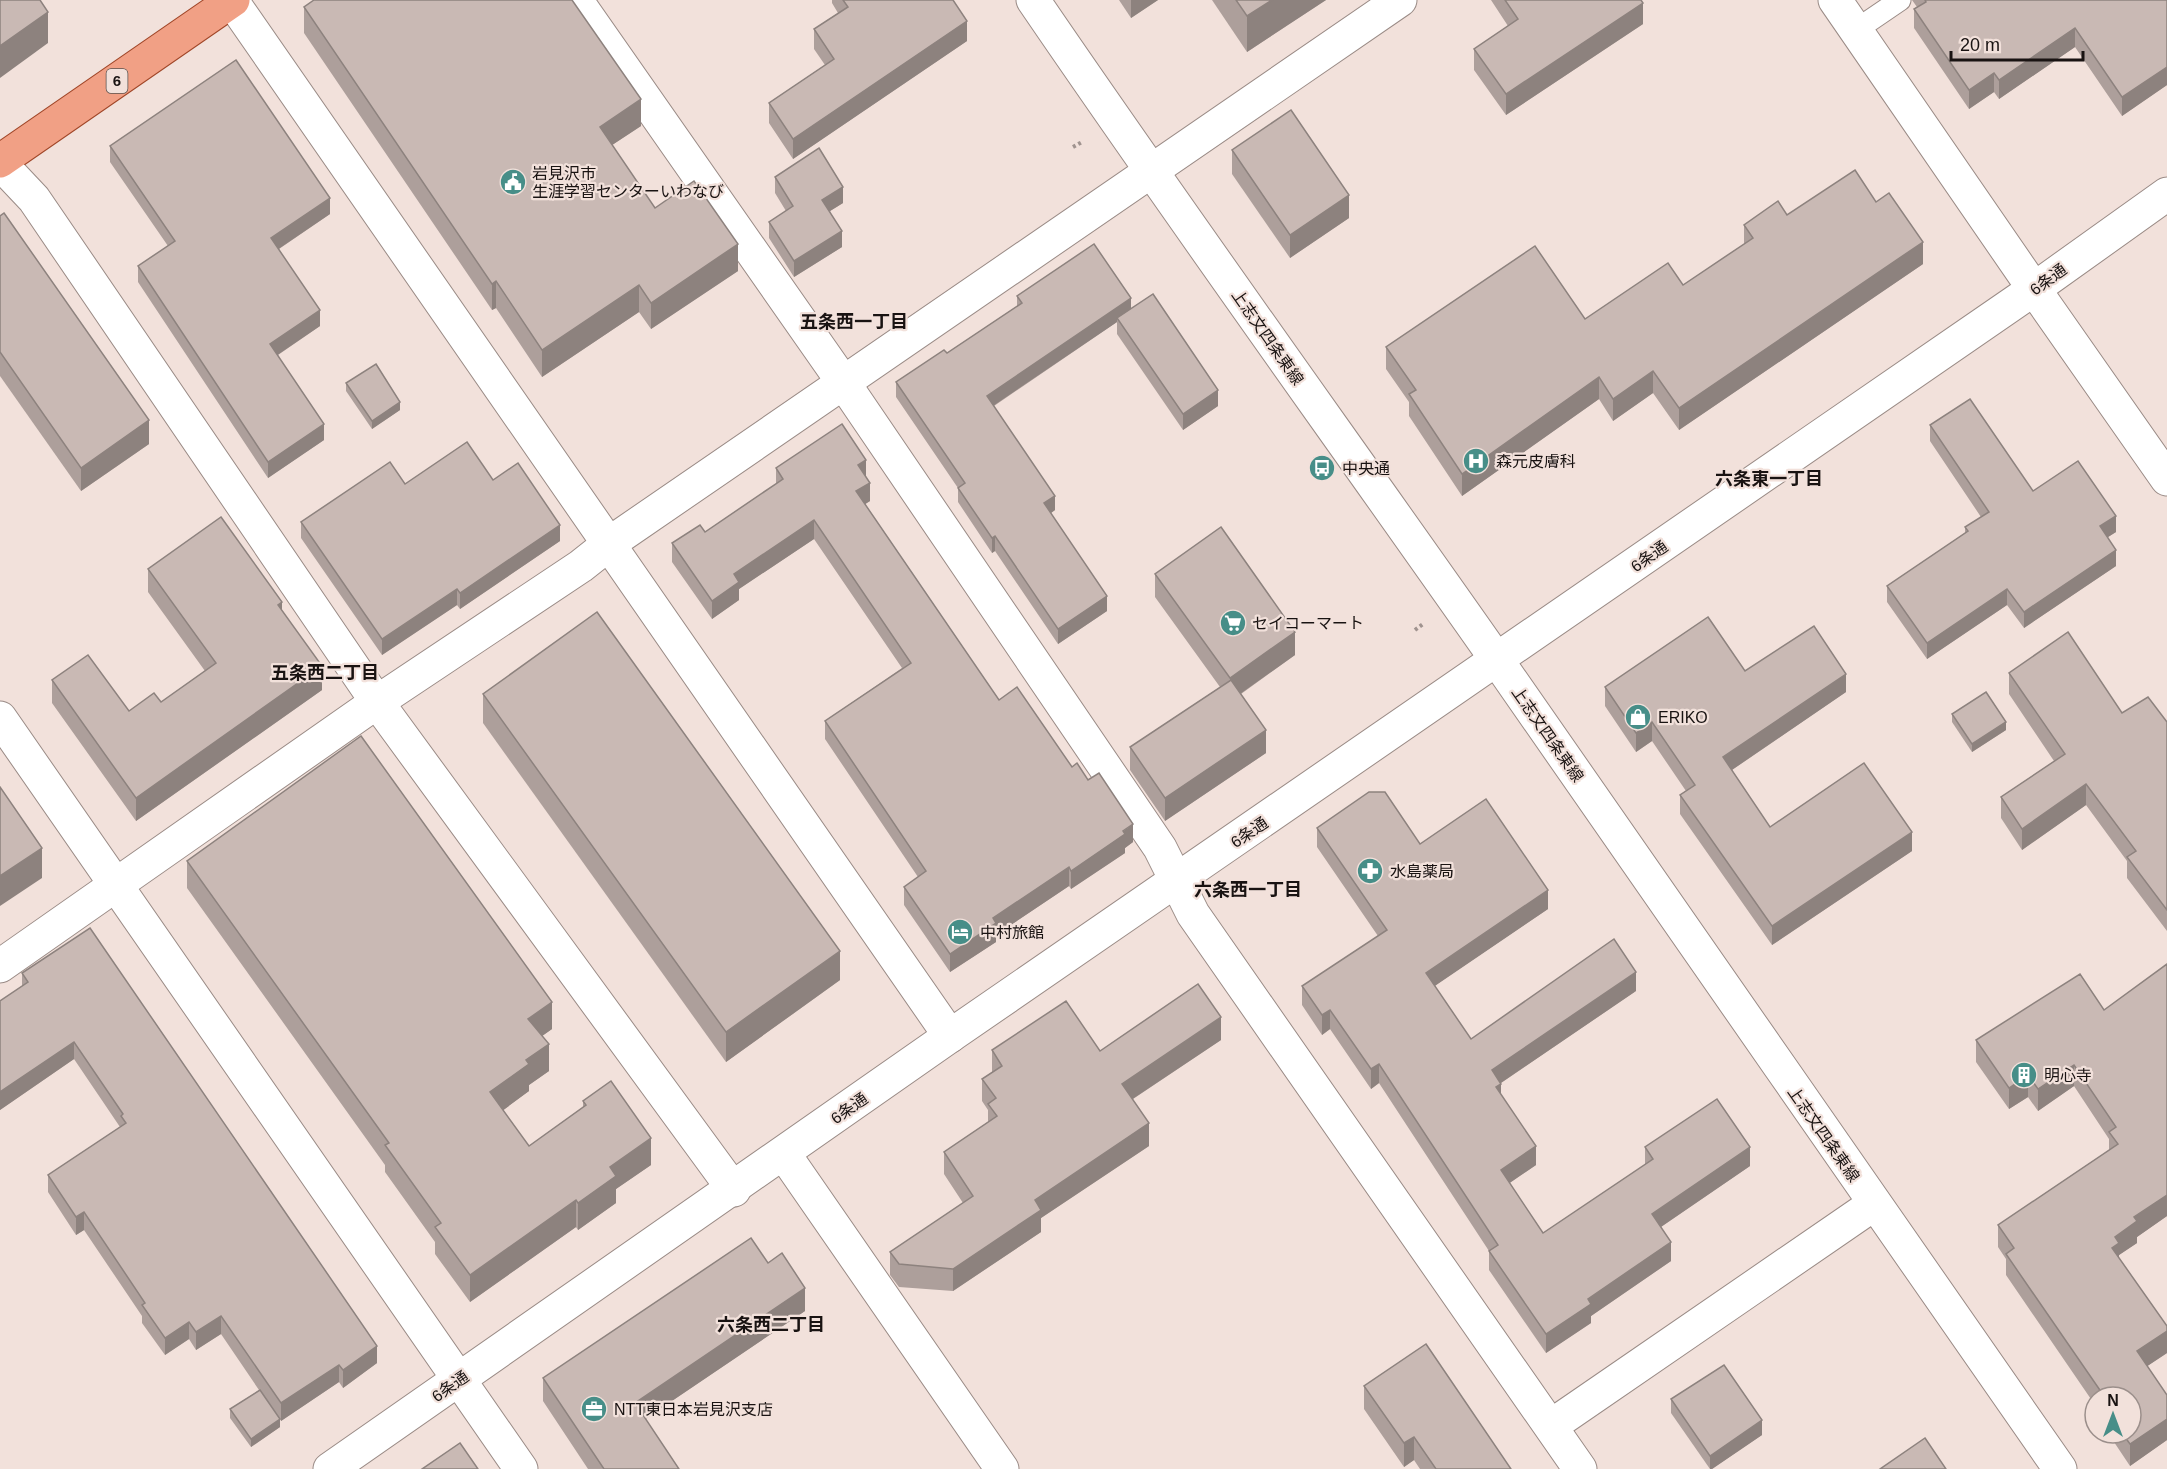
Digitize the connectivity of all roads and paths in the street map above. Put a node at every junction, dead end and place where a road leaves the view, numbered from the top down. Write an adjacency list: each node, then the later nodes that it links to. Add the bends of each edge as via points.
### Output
1 (232, 0): 8 (main road, 6); 14 (street)
2 (576, 0): 12 (street)
3 (1034, 0): 9 (street, 上志文四条東線)
4 (1400, 0): 9 (street)
5 (1835, 0): 7 (street)
6 (1900, 0): 7 (lane)
7 (1856, 30): 11 (street)
8 (0, 162): 16 (street, via 34,199)
9 (1149, 170): 12 (street); 15 (street, 上志文四条東線)
10 (2167, 194): 11 (street, 6条通)
11 (2034, 289): 13 (street); 15 (street, 6条通)
12 (843, 382): 14 (street); 18 (street, via 1160,848)
13 (2167, 480)
14 (610, 543): 16 (street); 21 (street)
15 (1498, 661): 18 (street, 6条通); 24 (street, 上志文四条東線)
16 (377, 702): 19 (street); 23 (street)
17 (0, 718): 19 (street)
18 (1177, 881): 21 (street, 6条通); 26 (street, via 1193,914)
19 (117, 886): 20 (street); 25 (street)
20 (0, 966)
21 (950, 1036): 22 (street, 6条通)
22 (784, 1154): 23 (street, 6条通); 29 (street)
23 (734, 1190): 25 (street, 6条通)
24 (1874, 1204): 26 (street); 31 (street, 上志文四条東線)
25 (460, 1380): 27 (street, 6条通); 28 (street)
26 (1551, 1426): 30 (street)
27 (330, 1469)
28 (521, 1469)
29 (1002, 1469)
30 (1580, 1469)
31 (2060, 1469)

